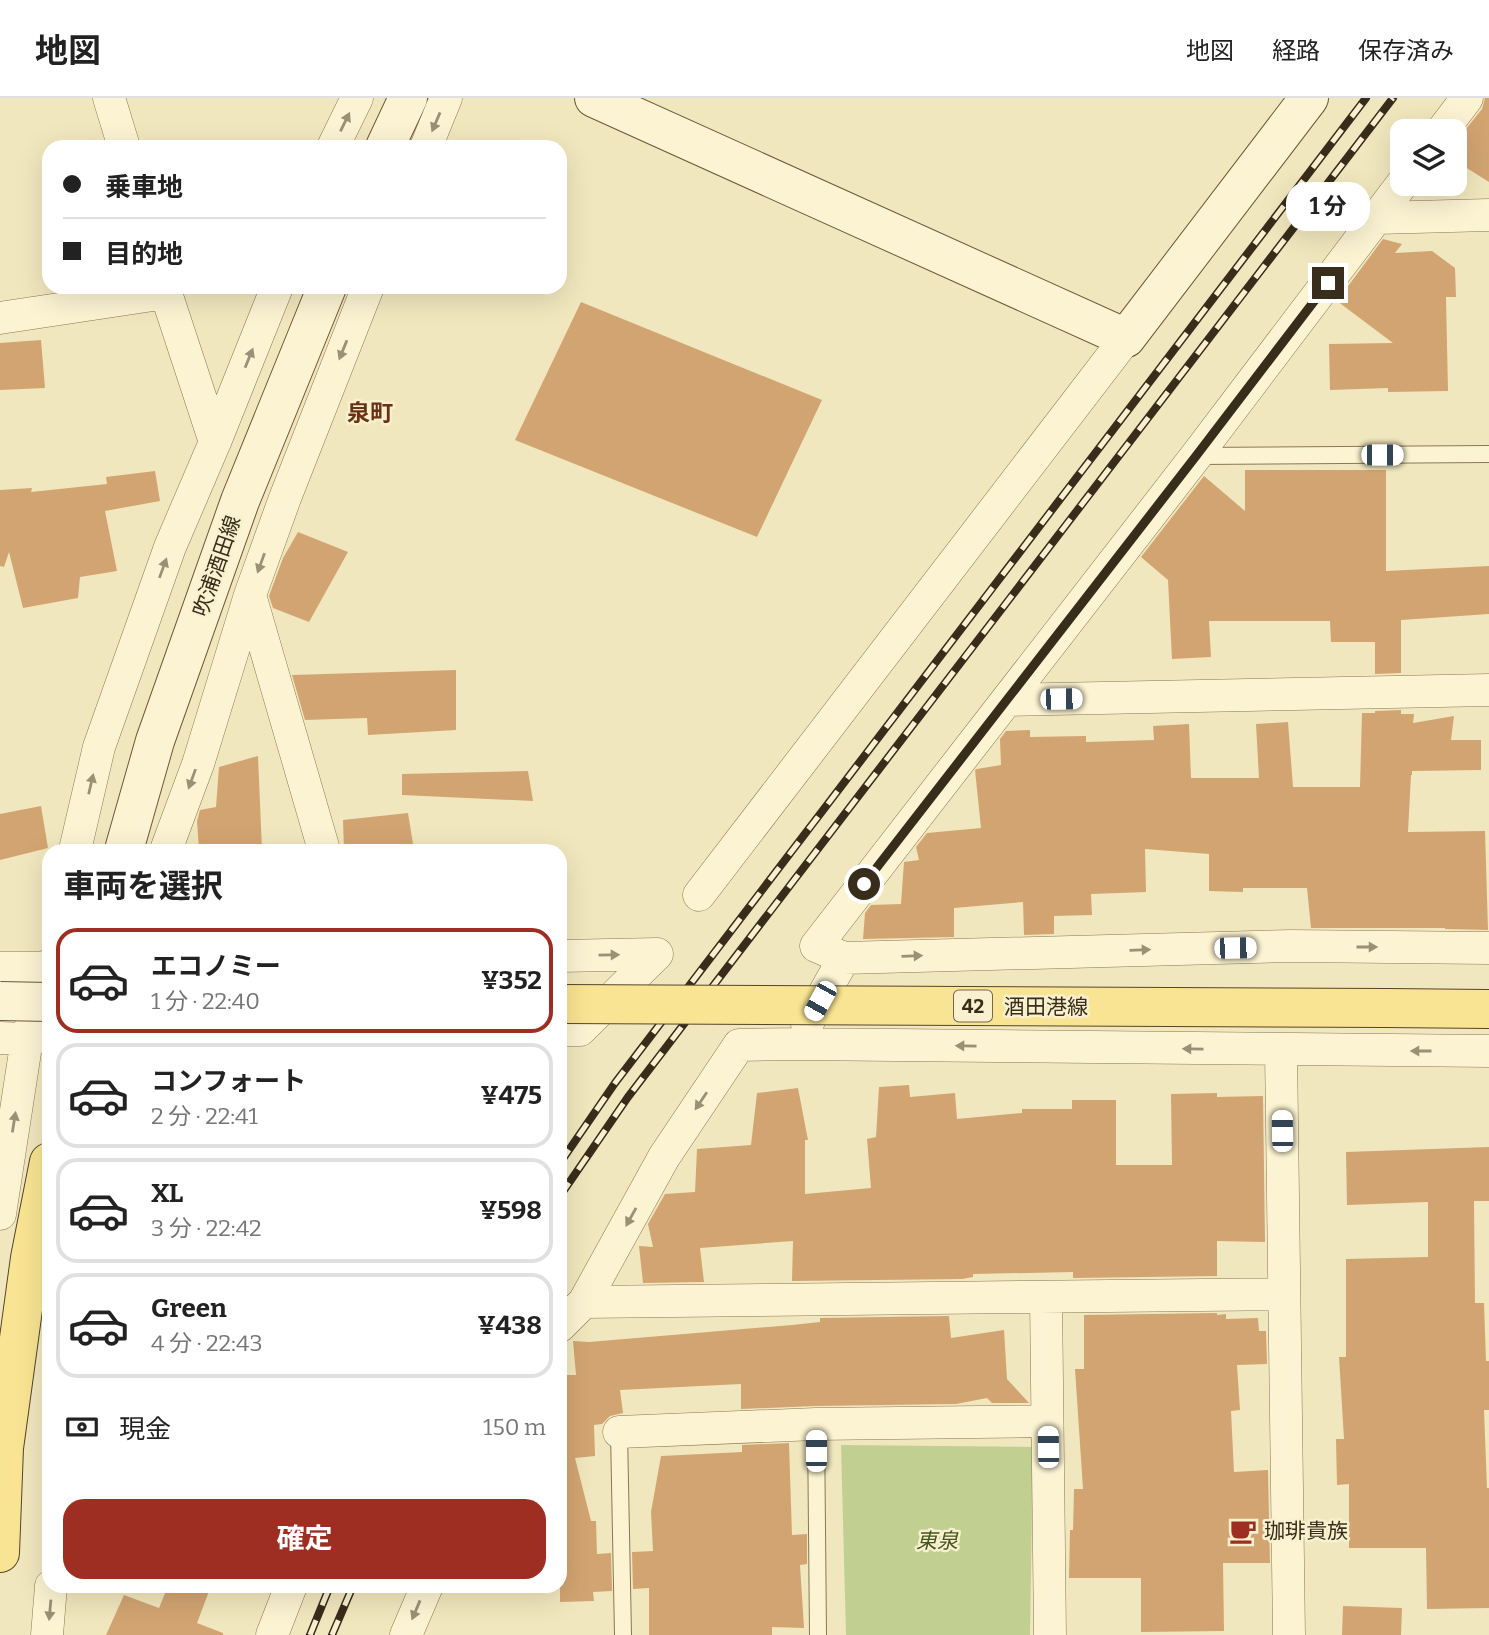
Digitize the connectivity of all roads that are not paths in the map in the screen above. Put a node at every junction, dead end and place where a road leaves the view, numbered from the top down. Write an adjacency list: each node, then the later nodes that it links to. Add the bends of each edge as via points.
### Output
1 (109, 98): 9 (street)
2 (357, 98): 10 (street, one-way to 2)
3 (408, 98): 11 (street)
4 (446, 98): 12 (street, one-way to 12)
5 (594, 98): 22 (street)
6 (1309, 98): 22 (street)
7 (1466, 98): 8 (street)
8 (1451, 119)
9 (122, 140)
10 (336, 140)
11 (388, 140)
12 (429, 140)
13 (1393, 196): 15 (street)
14 (1489, 215): 15 (street)
15 (1377, 218): 25 (street)
16 (141, 294): 21 (street)
17 (166, 294): 23 (street)
18 (274, 294): 23 (street, one-way to 18)
19 (324, 294): 30 (street, 吹浦酒田線, via 240,501 155,741)
20 (365, 294): 26 (street, one-way to 26)
21 (0, 318)
22 (1126, 338): 33 (street)
23 (215, 442): 29 (street, one-way to 23, via 99,747 170,547)
24 (1489, 454): 25 (lane)
25 (1196, 456): 28 (street)
26 (250, 595): 31 (street, one-way to 31); 32 (street)
27 (1489, 690): 28 (street)
28 (1008, 700): 36 (street, via 816,946)
29 (76, 844)
30 (126, 844)
31 (168, 844)
32 (322, 844)
33 (699, 895)
34 (1489, 948): 36 (street, one-way to 34, via 1291,946)
35 (567, 956): 44 (street, one-way to 44, via 657,954 580,1030)
36 (844, 958): 46 (street)
37 (42, 967): 38 (street)
38 (0, 968)
39 (42, 988): 45 (street)
40 (0, 1001): 41 (street, bridge)
41 (42, 1002)
42 (567, 1004): 43 (main road, 酒田港線 / 42, bridge)
43 (1489, 1009)
44 (567, 1030)
45 (25, 1038): 50 (street, one-way to 45)
46 (796, 1044): 47 (street, 酒田港線 / 42, one-way to 46); 53 (street, 酒田港線 / 42, one-way to 53, via 739,1045 664,1157)
47 (1281, 1050): 48 (street, 酒田港線 / 42, one-way to 47); 51 (street)
48 (1489, 1051)
49 (42, 1197): 58 (main road, via 4,1448)
50 (0, 1214)
51 (1284, 1294): 52 (street); 68 (street)
52 (1046, 1297): 53 (street); 55 (street)
53 (584, 1302): 54 (street)
54 (567, 1319)
55 (1047, 1421): 56 (street); 67 (street)
56 (816, 1424): 57 (street); 66 (lane)
57 (619, 1432): 65 (lane)
58 (0, 1553)
59 (50, 1593): 62 (street, one-way to 62)
60 (288, 1593): 63 (street)
61 (424, 1593): 64 (street, one-way to 64)
62 (47, 1635)
63 (272, 1635)
64 (406, 1635)
65 (623, 1635)
66 (818, 1635)
67 (1050, 1635)
68 (1289, 1635)

